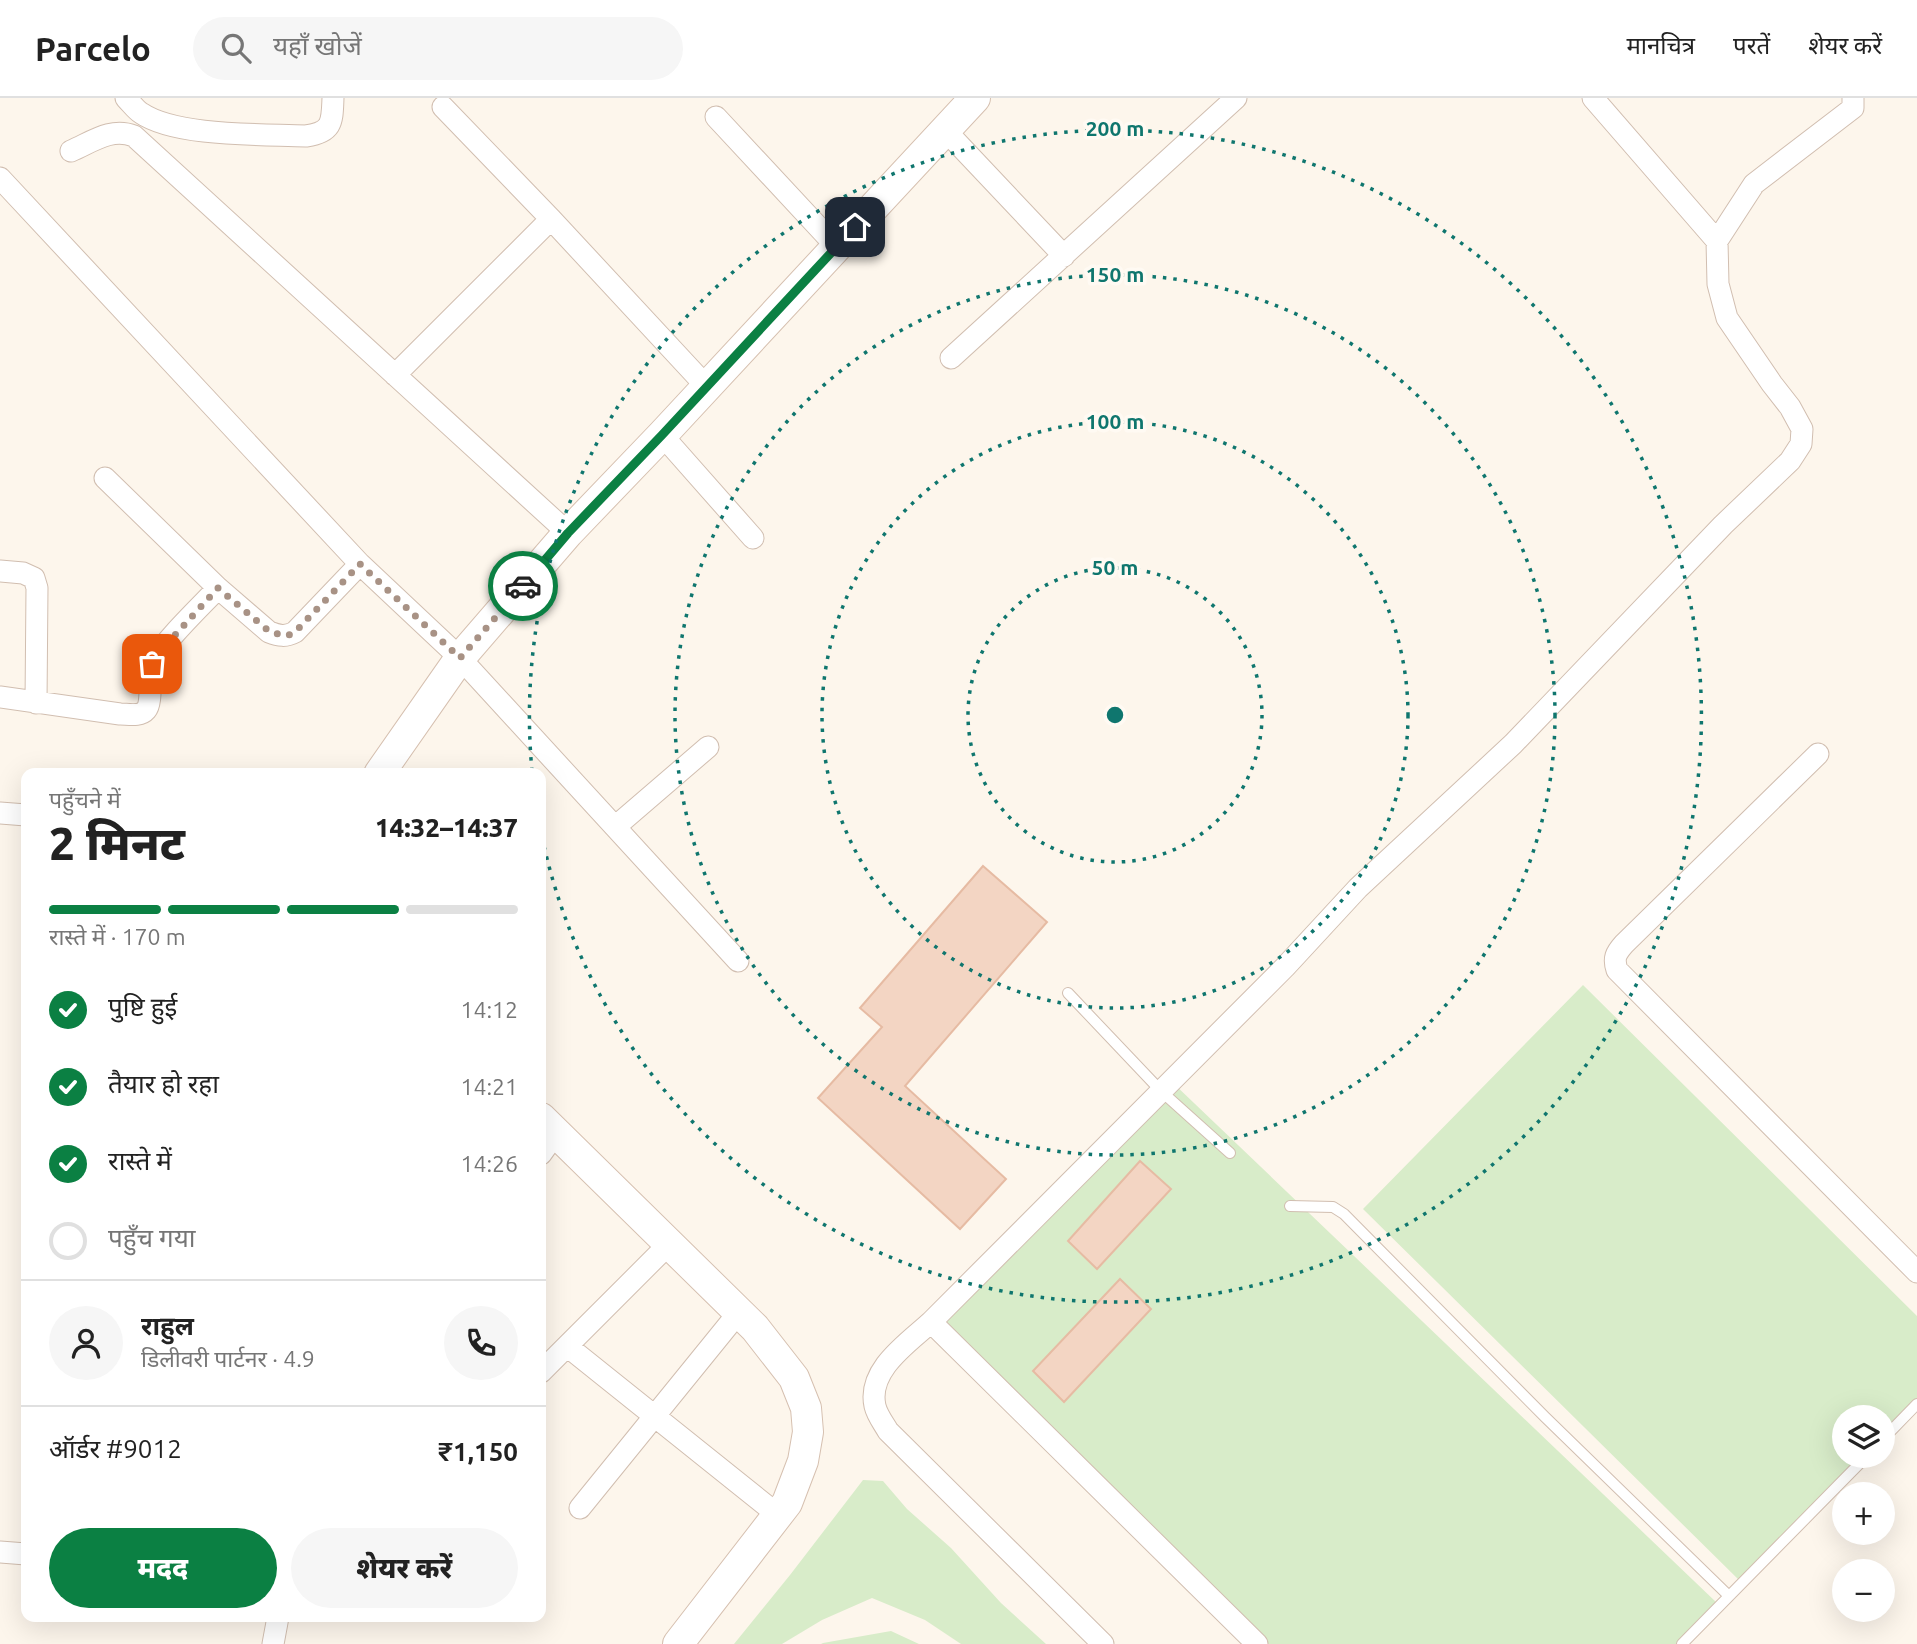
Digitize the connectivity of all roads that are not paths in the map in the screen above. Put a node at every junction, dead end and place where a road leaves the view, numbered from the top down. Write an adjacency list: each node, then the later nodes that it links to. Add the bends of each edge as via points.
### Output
1 (126, 98): 2 (street, via 142,114 167,124 306,136 328,129)
2 (333, 98)
3 (1236, 98): 15 (street)
4 (1593, 98): 13 (street)
5 (1853, 98): 13 (street, via 1853,108 1754,184)
6 (973, 99): 9 (street)
7 (443, 107): 12 (street)
8 (716, 117): 14 (street)
9 (946, 130): 14 (street); 15 (street)
10 (71, 151): 17 (street, via 114,132 134,136)
11 (0, 177): 23 (street)
12 (551, 219): 17 (street); 18 (street)
13 (1717, 241): 37 (street, via 1718,284 1727,318 1801,429 1801,444 1790,461 1513,744 1358,888)
14 (836, 246): 18 (street)
15 (1064, 256): 16 (street)
16 (951, 358)
17 (395, 375): 21 (street)
18 (706, 386): 19 (street)
19 (662, 435): 21 (street); 22 (street)
20 (105, 478): 25 (street)
21 (568, 533): 26 (street)
22 (753, 538)
23 (360, 564): 25 (street, via 287,636 270,632); 26 (street)
24 (0, 571): 28 (street, via 29,574 37,588)
25 (218, 588): 28 (street, via 156,656 144,712 120,714)
26 (460, 658): 31 (street); 34 (street)
27 (0, 697): 28 (street)
28 (36, 703)
29 (709, 747): 34 (street)
30 (1818, 754): 42 (street, via 1624,944 1614,961 1617,970)
31 (383, 768)
32 (0, 813): 33 (street)
33 (21, 815)
34 (615, 827): 35 (street)
35 (738, 961)
36 (1068, 993): 37 (lane)
37 (1161, 1091): 39 (lane); 44 (street)
38 (546, 1135): 41 (street)
39 (1230, 1153)
40 (1290, 1206): 55 (lane, via 1333,1207 1344,1214)
41 (669, 1244): 43 (street); 45 (street)
42 (1917, 1272)
43 (739, 1312): 48 (street); 52 (street, via 794,1378 806,1408 803,1461 788,1503)
44 (931, 1322): 59 (street, via 886,1364 874,1392 875,1409 888,1431); 60 (street)
45 (568, 1346): 46 (street); 48 (street)
46 (546, 1367)
47 (1917, 1404): 49 (lane)
48 (654, 1414): 51 (street); 52 (street)
49 (1895, 1427)
50 (1855, 1468): 55 (lane)
51 (580, 1508)
52 (778, 1516): 58 (street)
53 (0, 1552): 54 (street)
54 (21, 1554)
55 (1729, 1596): 61 (lane)
56 (277, 1622): 57 (street)
57 (272, 1644)
58 (678, 1644)
59 (1103, 1644)
60 (1257, 1644)
61 (1682, 1644)

